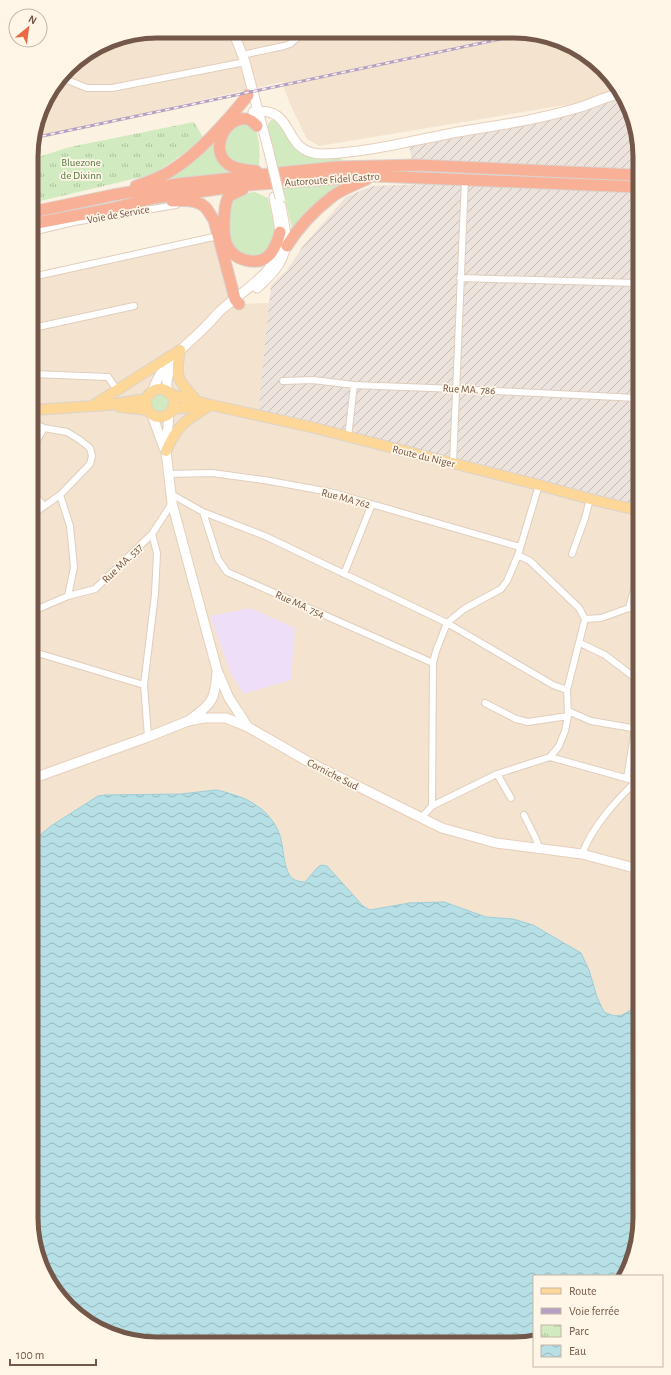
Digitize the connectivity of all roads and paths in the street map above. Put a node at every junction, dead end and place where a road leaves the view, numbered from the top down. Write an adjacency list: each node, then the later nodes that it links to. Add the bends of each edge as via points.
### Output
1 (235, 38): 3 (main road)
2 (297, 38): 3 (street, via 290,44)
3 (242, 58): 4 (street, via 112,88 87,88); 5 (main road); 7 (main road)
4 (67, 80)
5 (248, 95): 7 (main road); 8 (highway)
6 (615, 95): 7 (main road, via 537,118 366,150 322,154 301,149 280,116 274,114)
7 (255, 117): 8 (highway, via 239,115); 9 (highway, via 237,121 230,126 222,135 219,148 229,164 243,170); 16 (main road, bridge)
8 (225, 122): 15 (highway, via 196,152 171,171)
9 (278, 172): 10 (highway, Autoroute Fidel Castro, via 337,167 416,165); 15 (highway, Autoroute Fidel Castro)
10 (633, 175)
11 (375, 176): 12 (highway, Autoroute Fidel Castro); 13 (highway, Autoroute Fidel Castro); 24 (highway, via 334,196 304,222)
12 (465, 179): 14 (highway, Autoroute Fidel Castro); 26 (street)
13 (259, 184): 18 (highway, Autoroute Fidel Castro, via 154,198); 22 (highway, via 238,190 226,201 224,235 228,247 239,258 258,262 271,253)
14 (633, 186)
15 (113, 195): 19 (highway, Autoroute Fidel Castro)
16 (277, 198): 22 (main road); 24 (main road, via 287,232)
17 (204, 206): 18 (highway, via 192,201 179,201); 21 (street, Voie de Service, via 180,204); 23 (highway, via 214,220)
18 (110, 208): 20 (highway, Autoroute Fidel Castro)
19 (38, 211)
20 (38, 223)
21 (38, 231)
22 (280, 232): 28 (main road, via 278,254 272,265)
23 (218, 236): 25 (street); 28 (highway)
24 (287, 246): 28 (main road, via 276,270)
25 (38, 276)
26 (460, 278): 27 (street); 36 (street)
27 (633, 283)
28 (237, 302): 31 (main road, via 219,312)
29 (134, 306): 30 (street)
30 (38, 327)
31 (180, 350): 32 (main road); 37 (main road); 42 (main road, via 176,370 178,378)
32 (172, 358): 38 (main road, via 157,377); 39 (main road, via 167,381)
33 (38, 374): 37 (street, via 108,377)
34 (283, 381): 35 (street, Rue MA. 786, via 313,380)
35 (354, 385): 36 (street, Rue MA. 786); 51 (street)
36 (456, 389): 40 (street, Rue MA. 786); 54 (street)
37 (117, 390): 45 (main road)
38 (153, 390): 39 (main road); 41 (main road)
39 (169, 392): 42 (main road, Route du Niger); 48 (main road, via 174,401)
40 (633, 398)
41 (146, 399): 43 (main road); 47 (main road, via 146,407)
42 (196, 400): 44 (main road, Route du Niger)
43 (108, 405): 45 (main road); 47 (main road)
44 (211, 405): 48 (main road, Route du Niger); 51 (main road, Route du Niger); 53 (main road, via 180,425)
45 (92, 406): 46 (main road)
46 (38, 410)
47 (150, 412): 48 (main road, via 160,417); 53 (main road)
48 (170, 412): 53 (main road)
49 (38, 426): 50 (street)
50 (44, 428): 52 (street); 57 (street, via 67,432 90,448 92,456 90,464)
51 (348, 437): 54 (main road, Route du Niger)
52 (38, 438)
53 (166, 451): 55 (main road)
54 (454, 464): 56 (main road, Route du Niger)
55 (168, 474): 59 (main road); 61 (street, Rue MA 762, via 212,473 264,480 330,492)
56 (538, 485): 60 (main road, Route du Niger); 67 (street)
57 (60, 495): 62 (street); 72 (street, via 70,526 74,567)
58 (38, 499): 62 (street)
59 (171, 499): 65 (street); 66 (street, Rue MA. 537); 81 (main road)
60 (590, 499): 63 (main road, Route du Niger); 68 (street, via 586,518)
61 (372, 504): 67 (street, Rue MA 762); 70 (street)
62 (44, 506): 64 (street)
63 (633, 509)
64 (38, 510)
65 (203, 512): 70 (street, via 265,536); 80 (street, Rue MA. 754, via 218,558 227,572)
66 (152, 534): 72 (street, Rue MA. 537, via 95,589); 83 (street, via 157,553 155,594)
67 (520, 547): 69 (street)
68 (572, 554)
69 (518, 555): 76 (street, via 530,561 579,608); 77 (street, via 512,573 501,589 464,609)
70 (344, 574): 77 (street)
71 (633, 595): 73 (street)
72 (68, 596): 75 (street, Rue MA. 537)
73 (630, 608): 74 (street); 76 (street, via 601,618)
74 (633, 608)
75 (38, 609)
76 (585, 619): 78 (street)
77 (447, 623): 80 (street); 84 (street, via 553,685)
78 (580, 643): 82 (street, via 605,655); 84 (street)
79 (38, 653): 83 (street)
80 (433, 663): 99 (street)
81 (217, 670): 87 (main road, via 216,692 210,704); 88 (main road, via 229,698)
82 (633, 676)
83 (144, 685): 90 (street)
84 (567, 690): 86 (street)
85 (485, 703): 86 (street, via 516,719 528,722)
86 (568, 714): 89 (street); 92 (street, via 559,746)
87 (188, 721): 88 (main road, Corniche Sud, via 226,718); 90 (main road, Corniche Sud)
88 (248, 728): 101 (main road, Corniche Sud, via 307,761)
89 (633, 728)
90 (148, 737): 94 (main road, Corniche Sud)
91 (633, 749): 95 (street)
92 (550, 757): 93 (street); 95 (street)
93 (497, 774): 98 (street); 99 (street)
94 (38, 777)
95 (627, 778): 96 (street)
96 (633, 779)
97 (633, 784): 103 (street, via 601,820)
98 (511, 798)
99 (432, 806): 101 (street)
100 (524, 815): 102 (street)
101 (421, 818): 102 (main road, Corniche Sud, via 457,833)
102 (540, 850): 103 (main road, Corniche Sud)
103 (582, 854): 104 (main road, Corniche Sud)
104 (633, 869)

